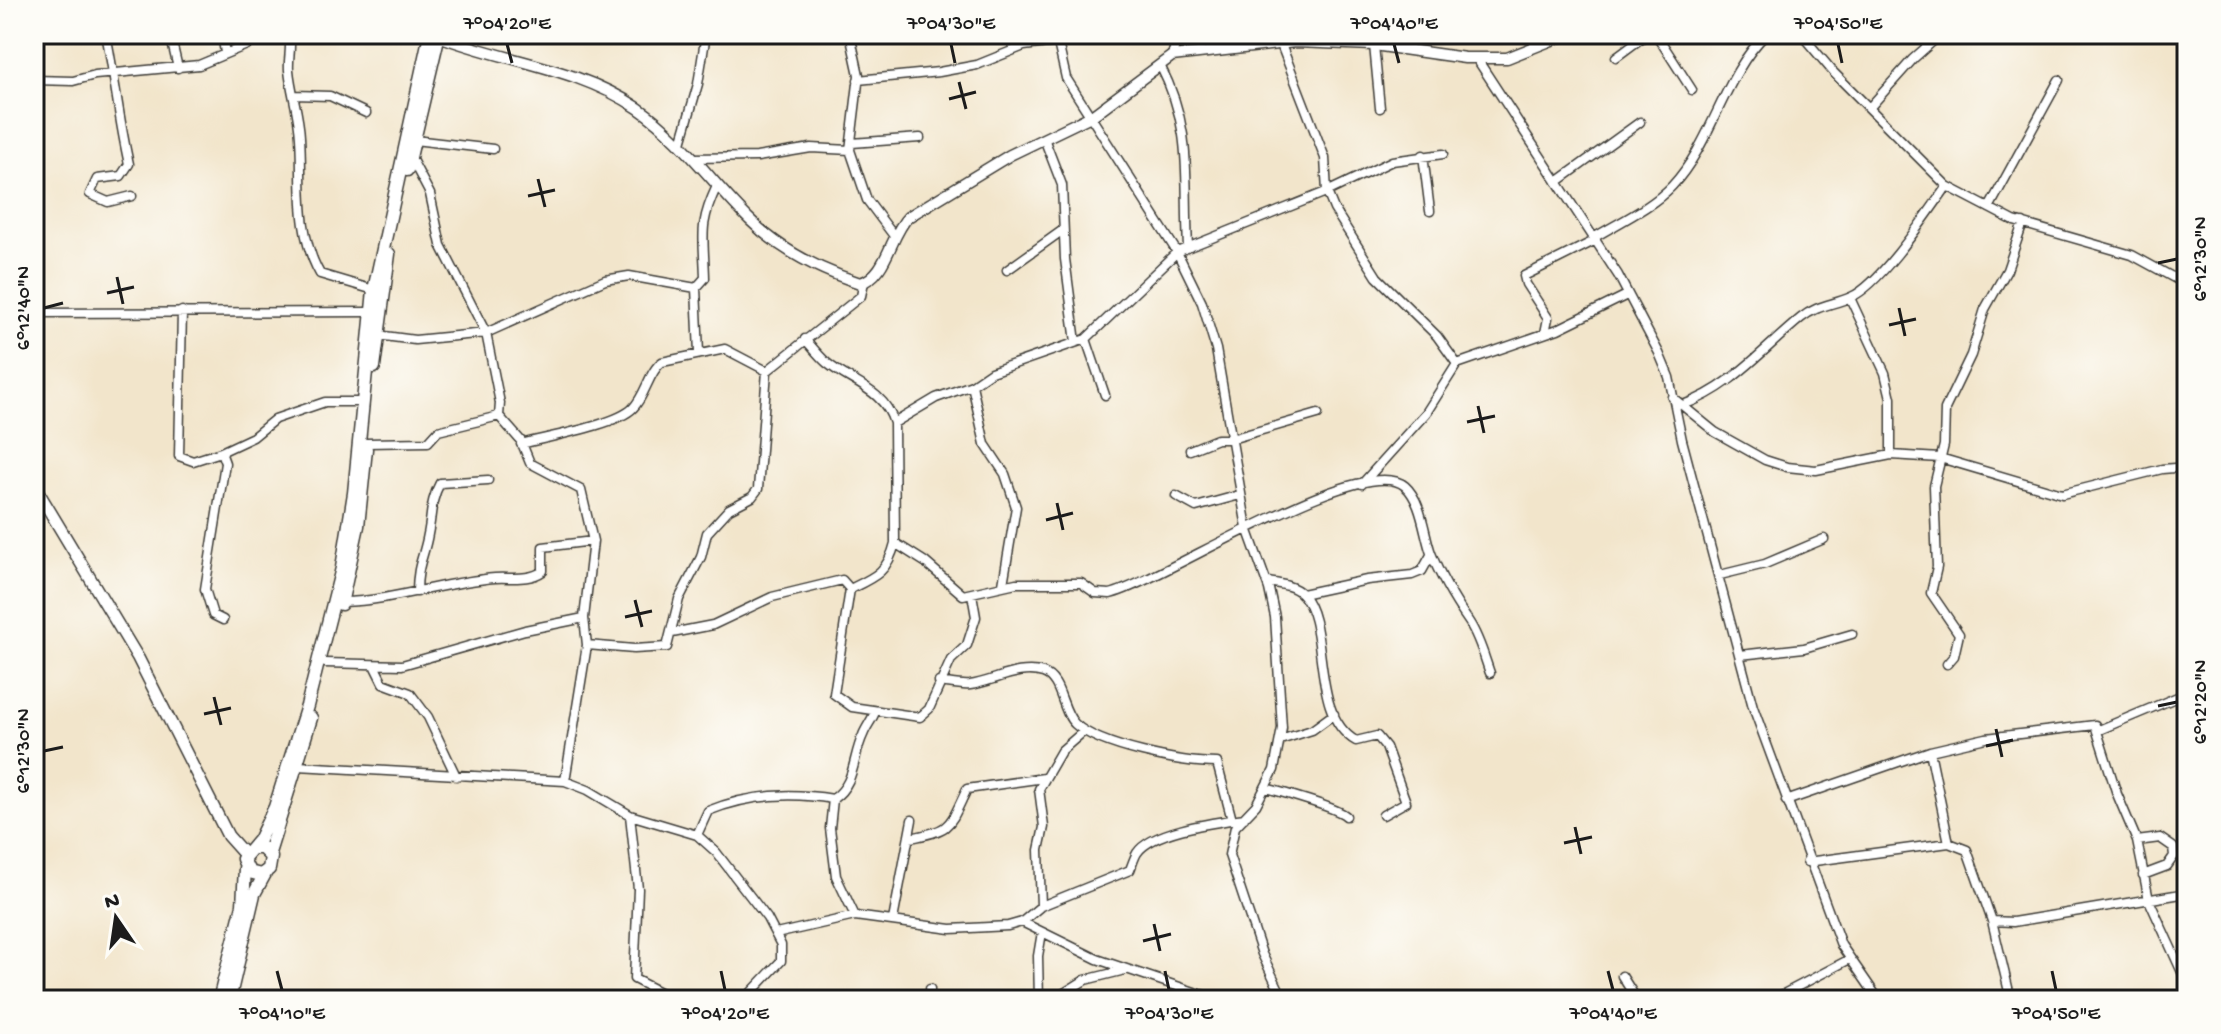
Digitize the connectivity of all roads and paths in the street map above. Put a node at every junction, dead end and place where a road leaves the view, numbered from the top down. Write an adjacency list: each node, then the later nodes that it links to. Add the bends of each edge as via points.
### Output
1 (106, 34): 27 (street)
2 (170, 34): 26 (street)
3 (222, 34): 21 (street)
4 (273, 34): 21 (street)
5 (289, 34): 32 (street)
6 (706, 34): 41 (street)
7 (850, 34): 29 (street)
8 (1178, 34): 22 (street)
9 (1401, 34): 20 (street)
10 (1647, 34): 23 (street)
11 (1656, 34): 31 (street)
12 (1766, 34): 58 (street, via 1743,60 1707,134 1671,187)
13 (1801, 34): 33 (street)
14 (1941, 34): 33 (street)
15 (436, 35): 39 (main road); 41 (street, via 587,80 637,107); 65 (main road)
16 (1561, 35): 24 (street, via 1507,58)
17 (1056, 38): 29 (street, via 977,65); 36 (street, via 1066,78)
18 (1280, 42): 19 (street); 22 (street); 51 (street, via 1325,158)
19 (1374, 45): 20 (street); 34 (street)
20 (1408, 50): 24 (street)
21 (225, 53): 26 (street)
22 (1172, 56): 25 (street)
23 (1616, 57)
24 (1477, 59): 48 (street)
25 (1160, 65): 36 (street); 59 (street, via 1181,113 1186,143)
26 (178, 68): 27 (street)
27 (115, 75): 28 (street); 52 (street, via 129,164 121,176 97,179 90,194 108,202)
28 (34, 80)
29 (858, 80): 42 (street)
30 (2059, 80): 53 (street)
31 (1692, 90)
32 (294, 95): 35 (street, via 330,96); 65 (street, via 301,220 313,258 320,274)
33 (1870, 107): 50 (street)
34 (1380, 108)
35 (366, 113)
36 (1093, 115): 40 (street); 60 (street)
37 (1640, 122): 48 (street)
38 (920, 138): 42 (street)
39 (414, 140): 43 (street); 46 (main road)
40 (1045, 141): 56 (street, via 1062,185); 57 (street, via 933,199 908,217)
41 (681, 143): 47 (street)
42 (851, 146): 47 (street); 57 (street, via 867,200)
43 (493, 149)
44 (1443, 154): 45 (street)
45 (1423, 155): 51 (street, via 1392,161); 54 (street)
46 (410, 156): 69 (main road); 71 (street, via 430,194 441,245)
47 (693, 158): 49 (street)
48 (1557, 182): 58 (street)
49 (717, 186): 62 (street, via 790,252); 64 (street, via 701,234 705,278)
50 (1947, 186): 53 (street); 67 (street, via 1910,238)
51 (1327, 192): 59 (street); 78 (street, via 1377,277 1424,321)
52 (132, 196)
53 (1989, 208): 55 (street)
54 (1430, 211)
55 (2023, 223): 63 (street, via 2132,255); 94 (street, via 1945,409)
56 (1063, 230): 61 (street); 76 (street)
57 (894, 236): 62 (street, via 879,269)
58 (1596, 238): 66 (street); 72 (street, via 1524,276 1548,318)
59 (1188, 247): 60 (street)
60 (1177, 252): 75 (street); 88 (street, via 1211,332)
61 (1007, 270)
62 (864, 282): 74 (street, via 861,296)
63 (2187, 285)
64 (696, 288): 71 (street, via 629,276 605,280); 77 (street)
65 (374, 290): 69 (main road)
66 (1627, 295): 72 (street); 82 (street, via 1659,353)
67 (1850, 298): 84 (street, via 1830,301 1802,317 1713,393); 93 (street, via 1891,398)
68 (182, 311): 69 (street); 70 (street); 92 (street, via 179,456 193,461)
69 (376, 311): 73 (main road); 83 (main road)
70 (34, 313)
71 (486, 333): 73 (street, via 415,340); 86 (street)
72 (1545, 333): 78 (street)
73 (377, 335): 89 (main road)
74 (805, 339): 79 (street); 87 (street, via 828,364 858,380 887,406)
75 (1086, 339): 76 (street); 81 (street)
76 (1076, 342): 80 (street, via 1018,361)
77 (699, 353): 79 (street, via 734,351); 90 (street, via 655,367 647,392 625,416)
78 (1457, 364): 97 (street, via 1426,413)
79 (767, 371): 116 (street, via 758,489 707,533 679,599)
80 (972, 385): 87 (street, via 936,398); 108 (street, via 985,444 1005,474 1016,507)
81 (1105, 395)
82 (1672, 397): 84 (street); 106 (street)
83 (362, 402): 92 (street, via 325,402 275,419); 150 (main road, via 342,568 275,807)
84 (1683, 405): 93 (street, via 1715,432 1787,467 1816,470)
85 (1318, 414): 88 (street)
86 (499, 416): 89 (street, via 438,431 428,442); 90 (street)
87 (894, 423): 104 (street)
88 (1231, 439): 91 (street); 99 (street)
89 (366, 443): 113 (main road, via 358,526)
90 (521, 444): 103 (street, via 530,463 581,490)
91 (1190, 450)
92 (221, 452): 115 (street, via 224,478 205,589 213,615)
93 (1891, 455): 94 (street)
94 (1940, 458): 95 (street, via 2062,494); 121 (street, via 1934,486 1937,567 1931,593 1959,634)
95 (2187, 467)
96 (488, 480): 110 (street, via 440,483 419,555)
97 (1362, 484): 101 (street); 105 (street, via 1391,480 1407,488)
98 (34, 485): 150 (main road, via 138,658 228,836)
99 (1240, 495): 100 (street, via 1196,507); 101 (street)
100 (1176, 496)
101 (1247, 528): 107 (street); 108 (street, via 1110,594 1095,593 1081,583)
102 (1824, 539): 106 (street, via 1765,564)
103 (593, 541): 110 (street, via 543,547 543,571 534,576); 114 (street)
104 (895, 543): 109 (street, via 882,573); 111 (street, via 959,594)
105 (1432, 554): 112 (street, via 1422,571 1412,575); 123 (street, via 1455,606 1474,631)
106 (1720, 575): 119 (street)
107 (1267, 582): 112 (street); 130 (street, via 1278,643)
108 (1003, 584): 111 (street)
109 (850, 589): 116 (street, via 842,580 829,581 772,597 713,625); 126 (street, via 834,694 852,707)
110 (417, 592): 113 (street)
111 (972, 594): 124 (street, via 976,617 967,645)
112 (1302, 594): 127 (street, via 1311,611)
113 (342, 602): 120 (main road)
114 (584, 618): 118 (street); 122 (street, via 402,665)
115 (223, 620)
116 (672, 633): 118 (street, via 665,648)
117 (1852, 634): 119 (street, via 1804,648)
118 (587, 645): 135 (street)
119 (1740, 655): 138 (street)
120 (325, 663): 122 (street); 132 (main road)
121 (1947, 664)
122 (375, 667): 133 (street, via 383,683 410,693 428,717)
123 (1490, 673)
124 (939, 682): 126 (street, via 924,716); 129 (street, via 968,685 1016,673 1045,673 1073,722)
125 (2187, 693): 128 (street)
126 (875, 712): 137 (street, via 862,736 855,770 843,793)
127 (1334, 714): 130 (street, via 1312,730); 140 (street, via 1352,741 1377,736 1386,747 1406,802)
128 (2099, 730): 131 (street, via 2093,724); 147 (street)
129 (1084, 731): 134 (street, via 1061,751); 144 (street, via 1166,759 1217,763)
130 (1280, 740): 136 (street)
131 (1930, 751): 138 (street); 148 (street)
132 (298, 766): 133 (street); 149 (main road)
133 (456, 776): 135 (street)
134 (1044, 778): 146 (street, via 967,789 954,821 943,831); 156 (street, via 1038,801 1044,827 1039,850)
135 (565, 781): 139 (street)
136 (1266, 788): 141 (street, via 1340,809); 142 (street)
137 (833, 799): 145 (street, via 749,799 708,811); 157 (street, via 830,828 836,876)
138 (1786, 801): 151 (street)
139 (630, 815): 145 (street); 171 (street, via 638,889 634,979)
140 (1383, 815)
141 (1346, 816)
142 (1245, 818): 144 (street); 177 (street, via 1232,836 1231,866)
143 (912, 820): 146 (street)
144 (1232, 820): 156 (street, via 1151,841 1138,851 1130,870)
145 (697, 835): 162 (street, via 732,870)
146 (910, 838): 158 (street)
147 (2137, 841): 153 (street); 153 (street, via 2160,838 2173,847 2167,866)
148 (1949, 843): 151 (street); 159 (street, via 1971,855)
149 (269, 853): 150 (main road); 152 (main road)
150 (248, 857): 152 (main road, via 255,875); 169 (main road, via 243,905)
151 (1807, 862): 163 (street)
152 (266, 872): 170 (main road, via 254,894)
153 (2143, 875): 155 (street)
154 (2187, 893): 155 (street)
155 (2149, 900): 159 (street); 166 (street)
156 (1041, 906): 160 (street)
157 (855, 916): 158 (street); 162 (street)
158 (893, 920): 160 (street, via 951,929)
159 (1992, 921): 168 (street)
160 (1022, 922): 161 (street)
161 (1042, 932): 164 (street); 174 (street)
162 (776, 934): 172 (street, via 781,961)
163 (1848, 960): 179 (street); 180 (street)
164 (1128, 970): 175 (street, via 1085,980); 176 (street)
165 (1622, 976): 178 (street)
166 (2187, 983)
167 (930, 989): 173 (street)
168 (2008, 999)
169 (219, 1000)
170 (229, 1000)
171 (675, 1000)
172 (744, 1000)
173 (930, 1000)
174 (1039, 1000)
175 (1053, 1000)
176 (1218, 1000)
177 (1284, 1000)
178 (1637, 1000)
179 (1772, 1000)
180 (1879, 1000)

